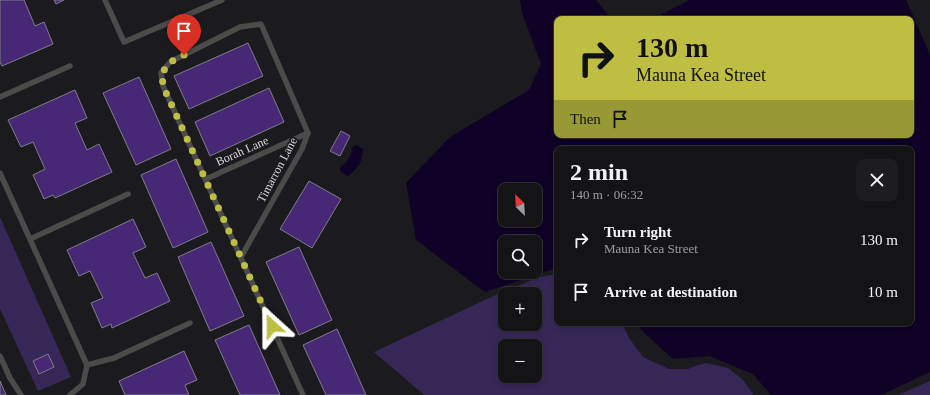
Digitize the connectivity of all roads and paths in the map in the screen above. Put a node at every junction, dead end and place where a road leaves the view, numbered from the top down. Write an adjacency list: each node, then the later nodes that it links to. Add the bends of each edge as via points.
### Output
1 (105, 0): 2 (lane, via 124,42)
2 (222, 0)
3 (70, 66): 4 (lane)
4 (0, 97)
5 (308, 132): 7 (lane, Borah Lane); 7 (lane, Timarron Lane, via 261,24 240,27 170,62 162,73 163,86); 10 (lane, Timarron Lane, via 302,149)
6 (0, 173): 9 (lane)
7 (206, 179): 10 (lane)
8 (128, 194): 9 (lane)
9 (30, 239): 13 (lane)
10 (241, 257): 16 (lane)
11 (190, 323): 13 (lane, via 114,358)
12 (0, 356): 14 (lane)
13 (87, 365): 15 (lane, via 83,384)
14 (21, 395)
15 (70, 395)
16 (303, 395)

